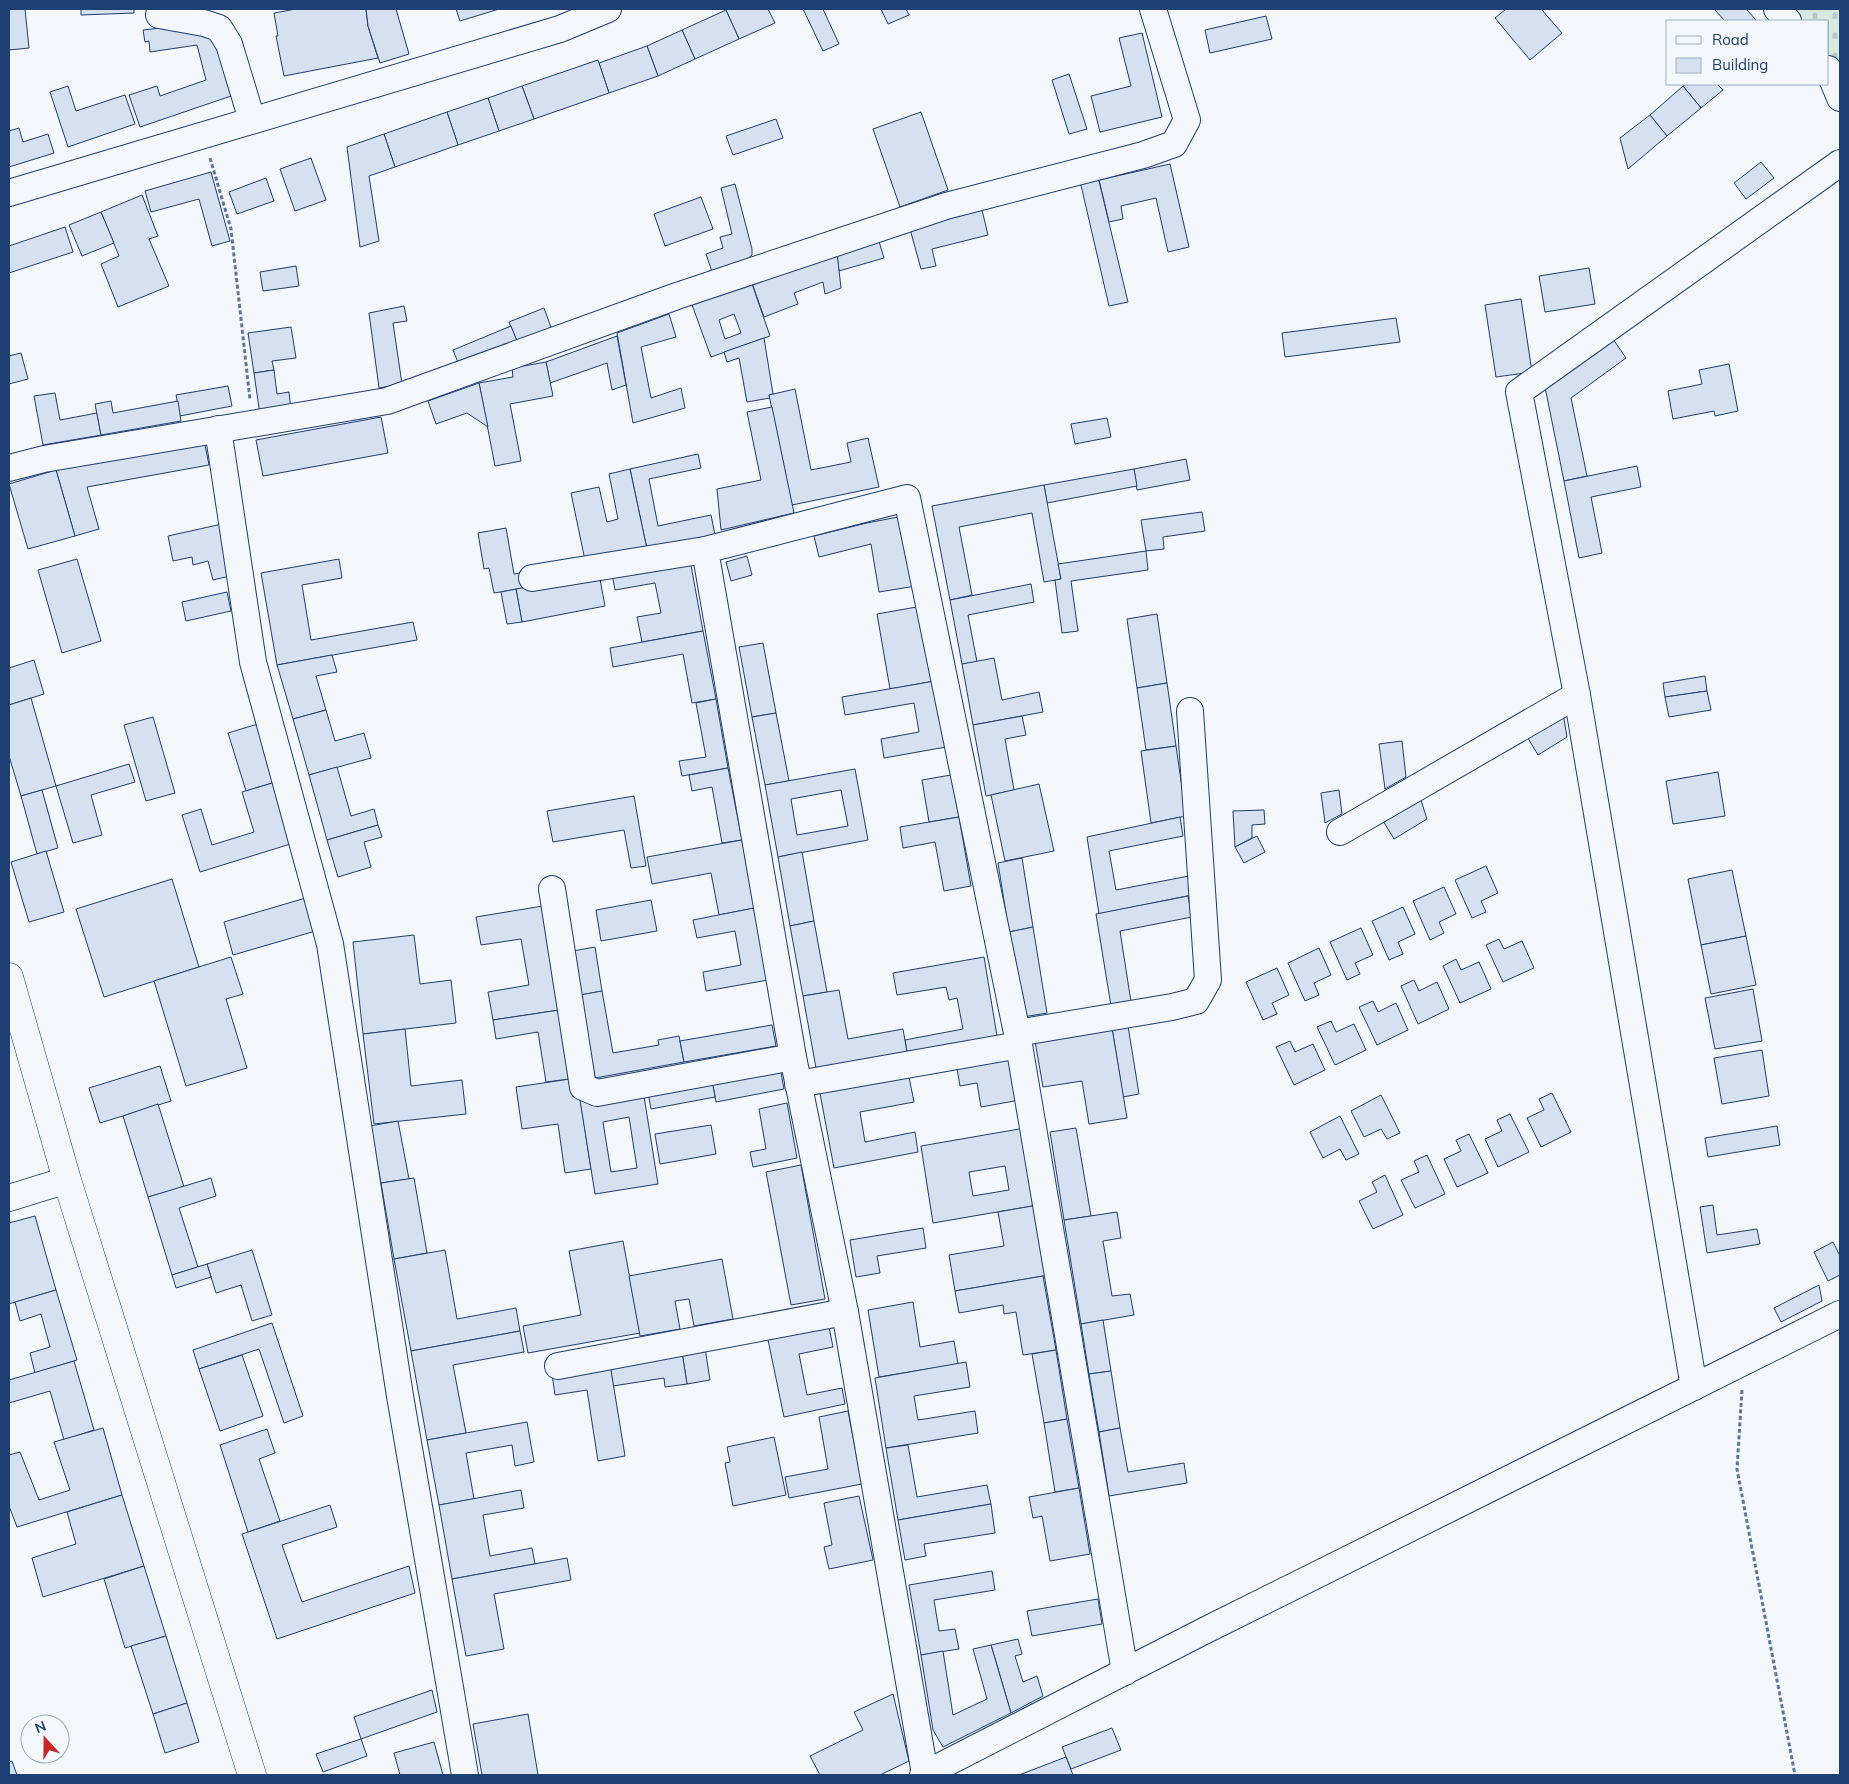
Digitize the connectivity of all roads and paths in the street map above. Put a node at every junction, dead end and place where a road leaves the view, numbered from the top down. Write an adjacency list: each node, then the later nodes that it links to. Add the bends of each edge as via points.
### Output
1 (608, 9): 8 (street, via 560,29)
2 (1153, 9): 12 (street, via 1187,120 1174,144 937,209 678,296 387,400)
3 (1777, 9): 5 (street)
4 (158, 15): 8 (street, via 220,28 229,44)
5 (1787, 20)
6 (1829, 71): 7 (street)
7 (1840, 98)
8 (252, 120): 9 (street)
9 (203, 135): 11 (street); 12 (path, via 231,229 250,396)
10 (1840, 163): 17 (street, via 1519,392)
11 (9, 193)
12 (250, 424): 13 (street)
13 (218, 429): 14 (street); 34 (street, via 253,662 330,944 400,1396)
14 (9, 468)
15 (705, 550): 16 (street); 22 (street, via 907,498); 23 (street)
16 (532, 578)
17 (1577, 695): 19 (street); 31 (street)
18 (1190, 711): 22 (street, via 1208,980 1196,1002)
19 (1340, 832)
20 (552, 889): 23 (street, via 583,1087 597,1093)
21 (9, 977): 25 (main road)
22 (1018, 1039): 24 (street); 32 (street)
23 (793, 1057): 24 (street)
24 (798, 1084): 27 (street)
25 (67, 1180): 26 (street); 33 (main road)
26 (9, 1198)
27 (844, 1312): 30 (street); 35 (street)
28 (1840, 1314): 29 (street)
29 (1744, 1362): 31 (street); 36 (path, via 1737,1469)
30 (558, 1366)
31 (1694, 1387): 32 (street)
32 (1125, 1672): 35 (street)
33 (252, 1775)
34 (465, 1775)
35 (924, 1775)
36 (1795, 1775)

